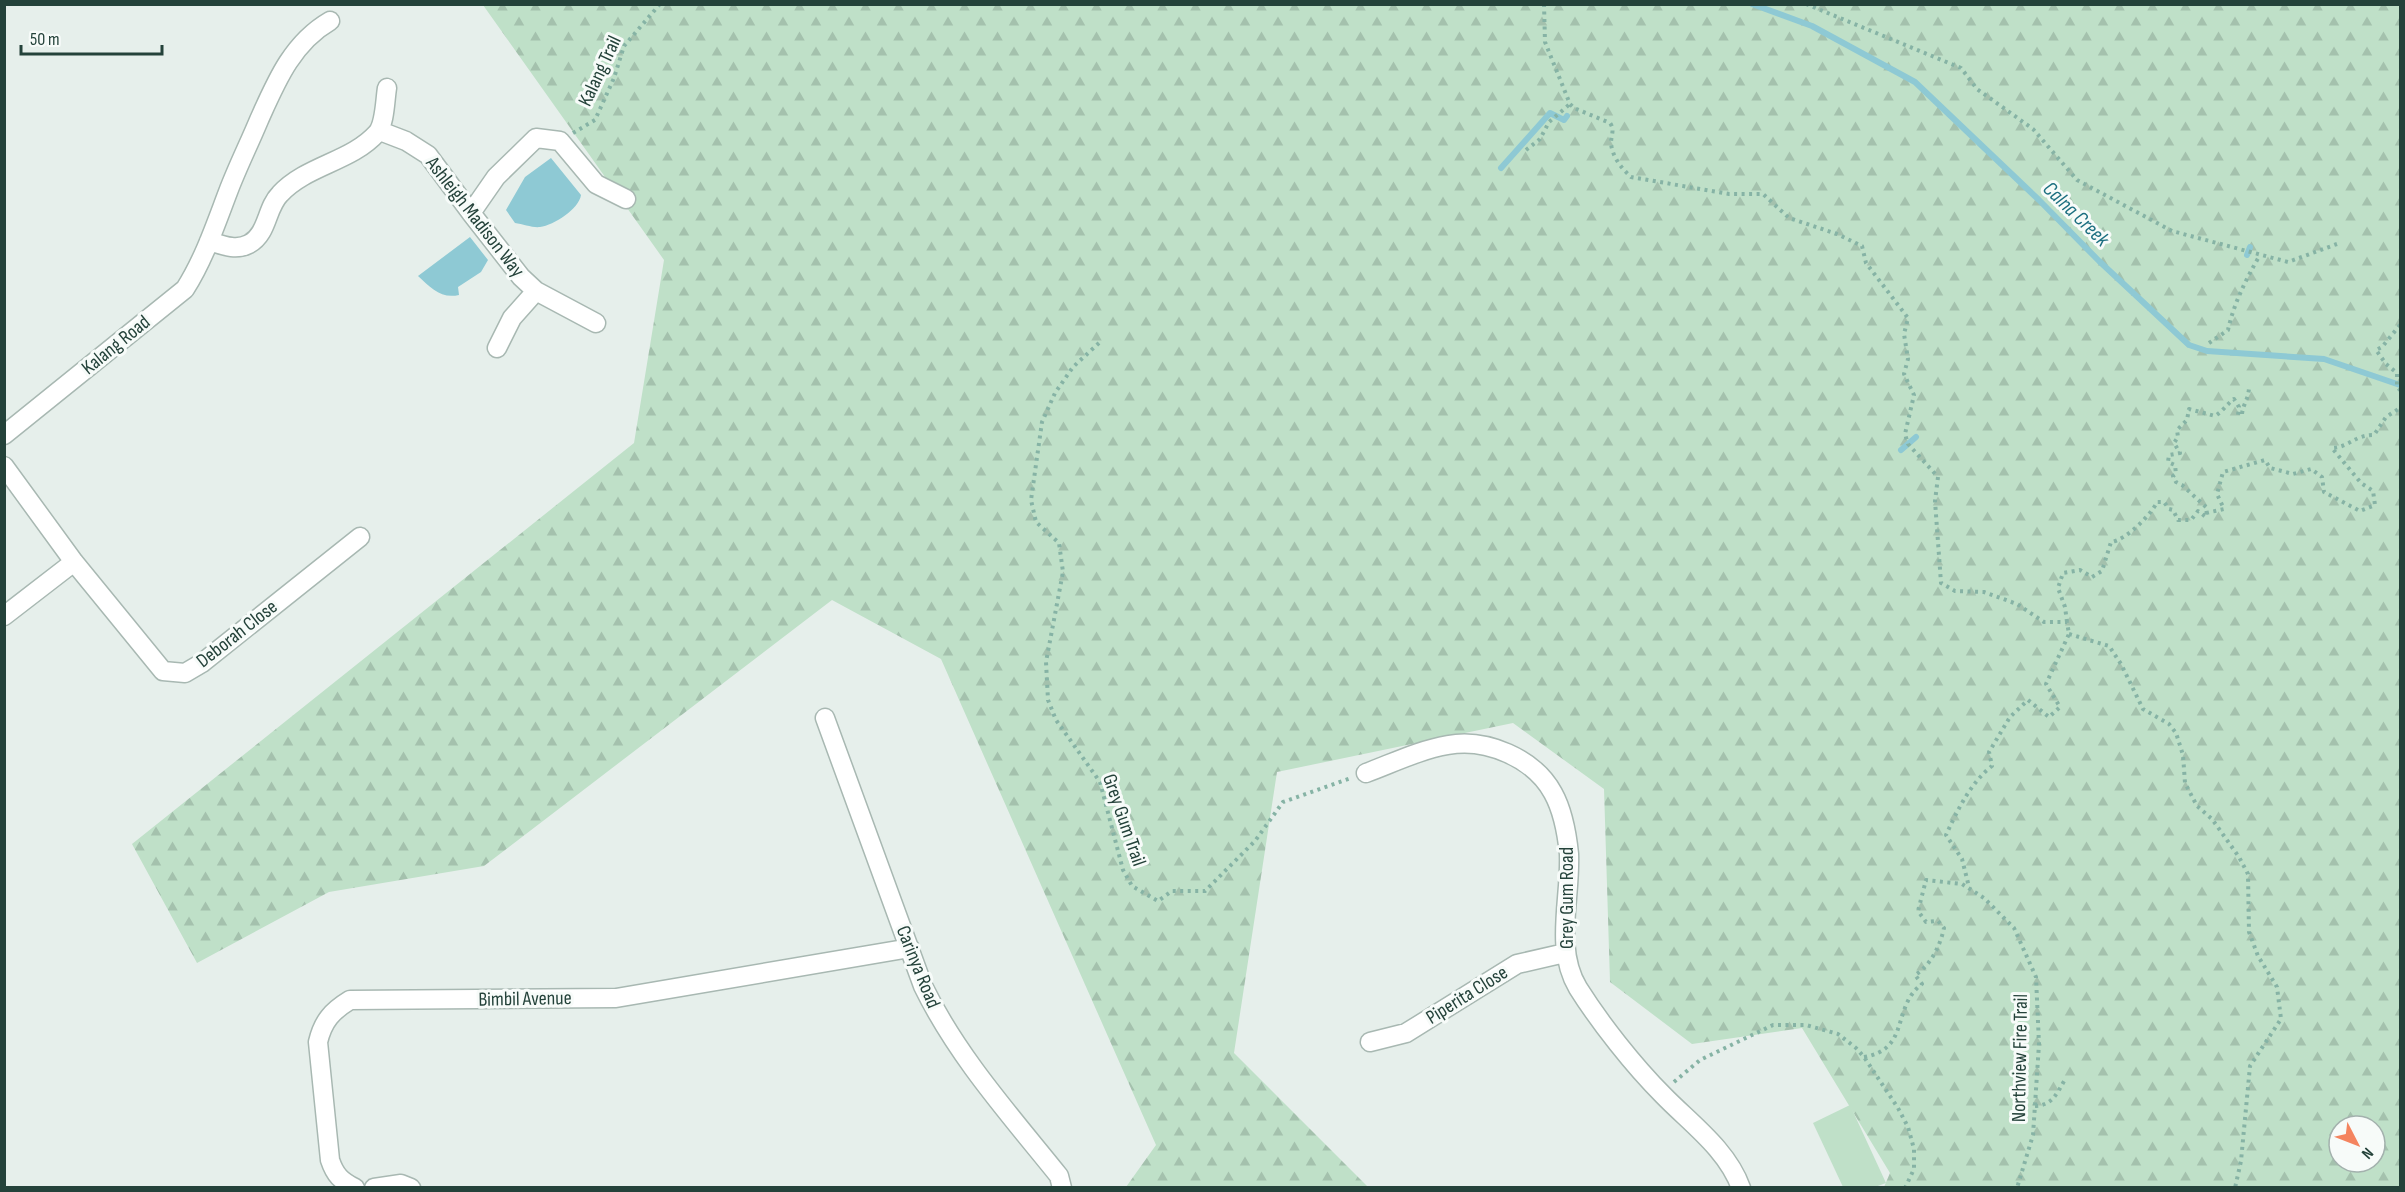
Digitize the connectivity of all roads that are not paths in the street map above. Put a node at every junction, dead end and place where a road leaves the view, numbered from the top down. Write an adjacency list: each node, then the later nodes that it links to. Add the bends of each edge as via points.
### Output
1 (330, 21): 6 (street, Kalang Road, via 288,60 277,79)
2 (387, 88): 3 (street)
3 (380, 131): 5 (street, Ashleigh Madison Way, via 428,155); 6 (street, via 361,149 310,171 279,195 259,238 231,248)
4 (626, 199): 5 (street, via 596,184 560,141 536,138 496,177)
5 (471, 213): 7 (street, Ashleigh Madison Way)
6 (209, 241): 10 (street, Kalang Road, via 200,266 185,289)
7 (536, 291): 8 (street, Ashleigh Madison Way); 9 (street, Ashleigh Madison Way, via 512,318)
8 (596, 323)
9 (497, 348)
10 (4, 435)
11 (4, 466): 13 (street, Deborah Close)
12 (360, 537): 13 (street, Deborah Close, via 185,673 164,670)
13 (74, 562): 14 (street)
14 (4, 616)
15 (825, 718): 17 (street, Carinya Road)
16 (1366, 773): 18 (street, Grey Gum Road, via 1420,752 1472,743 1505,753 1537,774 1554,794 1566,835 1569,855)
17 (910, 948): 20 (street, Bimbil Avenue, via 616,998 350,1000 329,1016 321,1027 318,1042 330,1160 338,1178); 23 (street, Carinya Road, via 923,986 954,1042 1059,1176)
18 (1565, 952): 19 (street, Piperita Close, via 1517,964 1406,1033); 24 (street, Grey Gum Road, via 1579,990 1661,1093 1724,1156 1736,1172)
19 (1370, 1042)
20 (355, 1188)
21 (375, 1188): 22 (street, via 401,1184)
22 (411, 1188)
23 (1062, 1188)
24 (1741, 1188)

